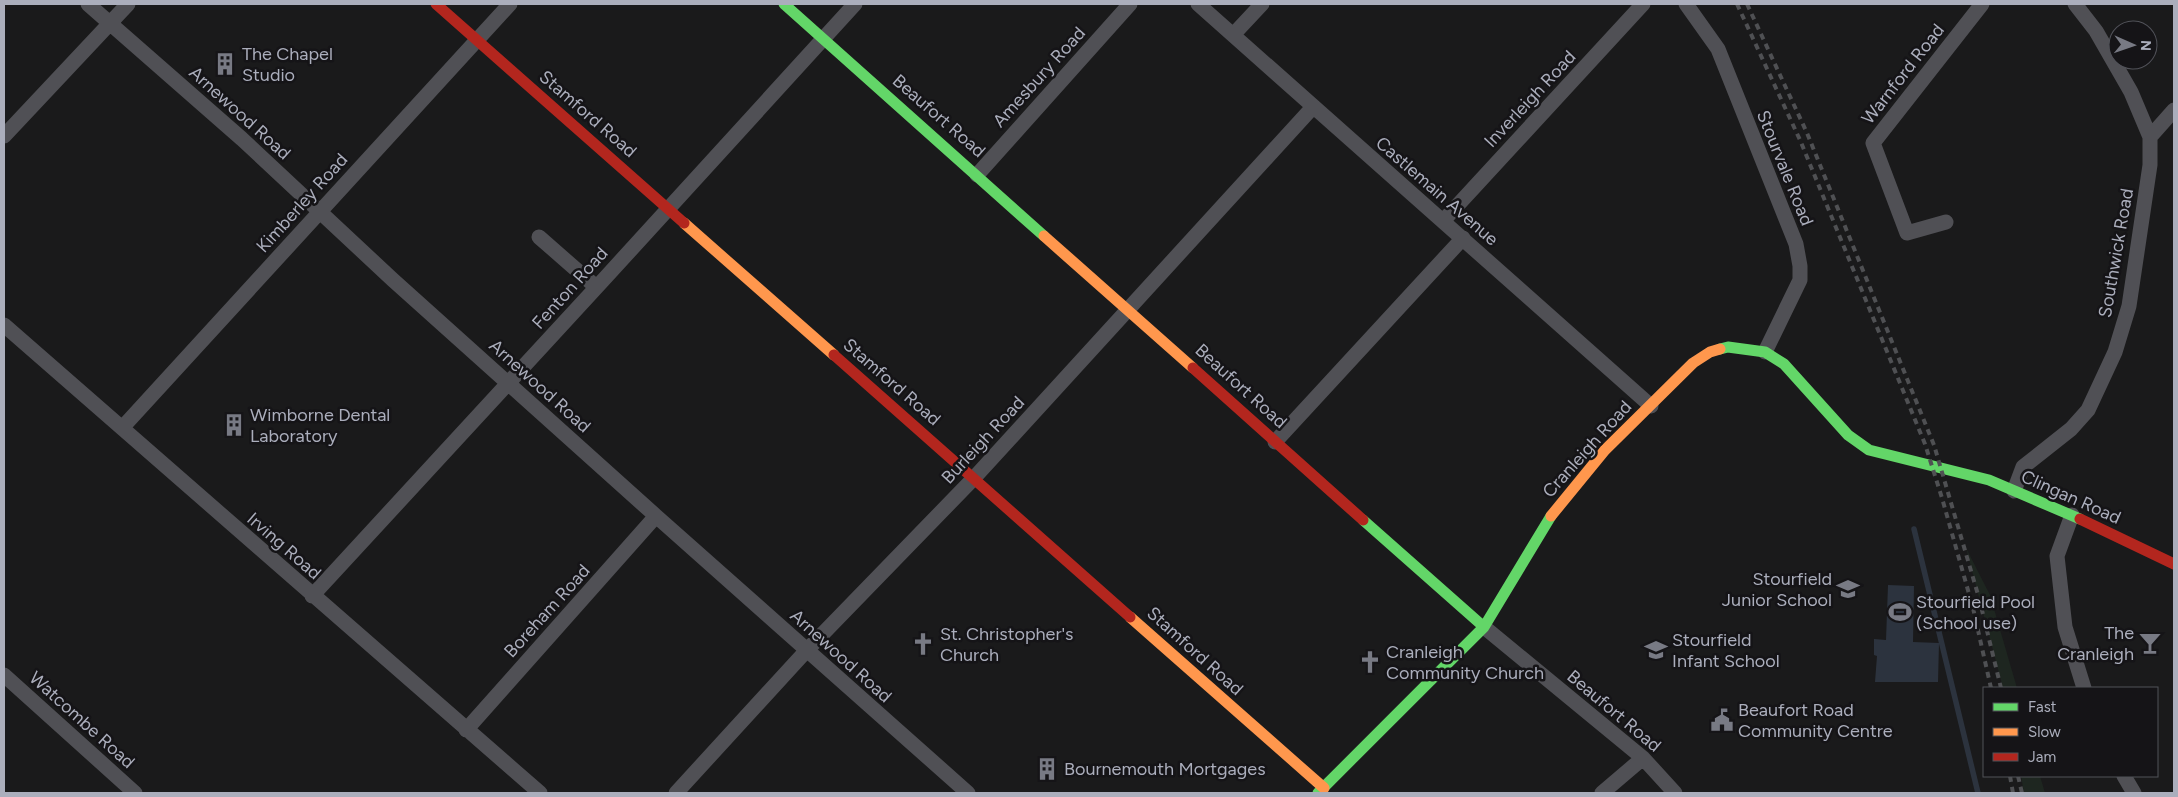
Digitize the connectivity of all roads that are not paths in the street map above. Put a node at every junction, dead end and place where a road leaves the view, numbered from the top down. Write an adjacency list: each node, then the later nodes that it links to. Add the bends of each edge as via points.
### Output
1 (88, 4): 14 (street, Arnewood Road)
2 (128, 4): 14 (street)
3 (436, 4): 16 (street, Stamford Road)
4 (510, 4): 16 (street, Kimberley Road)
5 (784, 4): 17 (street, Beaufort Road)
6 (855, 4): 17 (street, Fenton Road)
7 (1130, 4): 22 (street, Amesbury Road)
8 (1198, 4): 15 (street, Castlemain Avenue)
9 (1262, 4): 15 (street)
10 (1643, 4): 25 (street, Inverleigh Road)
11 (1686, 4): 32 (street, Stourvale Road, via 1718,49 1796,244 1800,280)
12 (1982, 4): 26 (street, Warnford Road, via 1873,143 1906,233)
13 (2075, 4): 21 (street, Southwick Road, via 2096,31 2131,92)
14 (110, 23): 20 (street); 24 (street, Arnewood Road)
15 (1233, 35): 18 (street, Castlemain Avenue)
16 (477, 39): 23 (street, Stamford Road); 24 (street, Kimberley Road)
17 (823, 39): 22 (street, Beaufort Road); 23 (street, Fenton Road)
18 (1313, 107): 25 (street, Castlemain Avenue); 30 (street, Burleigh Road)
19 (2174, 110): 21 (street)
20 (4, 136)
21 (2150, 136): 39 (street, Southwick Road, via 2150,165 2129,306 2115,352 2088,410 2071,429 2023,467)
22 (977, 174): 30 (street, Beaufort Road)
23 (668, 208): 29 (street, Fenton Road); 38 (street, Stamford Road)
24 (321, 211): 33 (street, Arnewood Road, via 393,280); 35 (street, Kimberley Road)
25 (1444, 220): 28 (street, Castlemain Avenue)
26 (1946, 222)
27 (539, 237): 29 (street)
28 (1463, 238): 34 (street, Castlemain Avenue); 36 (street)
29 (595, 286): 33 (street, Fenton Road)
30 (1129, 309): 36 (street, Beaufort Road); 38 (street, Burleigh Road)
31 (4, 325): 35 (street, Irving Road)
32 (1766, 352): 34 (street, Cranleigh Road, via 1728,347 1710,352 1693,363); 37 (street, Cranleigh Road, via 1784,364 1848,435 1869,450)
33 (510, 383): 41 (street, Arnewood Road); 43 (street, Fenton Road)
34 (1651, 406): 44 (street, Cranleigh Road, via 1605,450 1562,500)
35 (122, 428): 43 (street, Irving Road)
36 (1275, 442): 44 (street, Beaufort Road)
37 (1950, 471): 39 (street, Clingan Road, via 1989,480)
38 (974, 478): 45 (street, Burleigh Road); 52 (street, Stamford Road)
39 (2014, 491): 40 (street, Clingan Road)
40 (2072, 515): 42 (street, Clingan Road); 47 (street, via 2057,556 2065,627)
41 (656, 516): 45 (street, Arnewood Road); 48 (street, Boreham Road)
42 (2174, 564)
43 (312, 596): 48 (street, Irving Road)
44 (1484, 627): 49 (street, Beaufort Road); 52 (street, Cranleigh Road)
45 (807, 650): 51 (street, Arnewood Road); 55 (street, Burleigh Road)
46 (4, 675): 53 (street, Watcombe Road)
47 (2084, 687)
48 (466, 730): 54 (street, Irving Road)
49 (1643, 758): 57 (street); 58 (street, Beaufort Road)
50 (2125, 777): 59 (street)
51 (951, 788): 56 (street, Arnewood Road)
52 (1321, 791)
53 (134, 793)
54 (540, 793)
55 (676, 793)
56 (968, 793)
57 (1602, 793)
58 (1675, 793)
59 (2134, 793)

